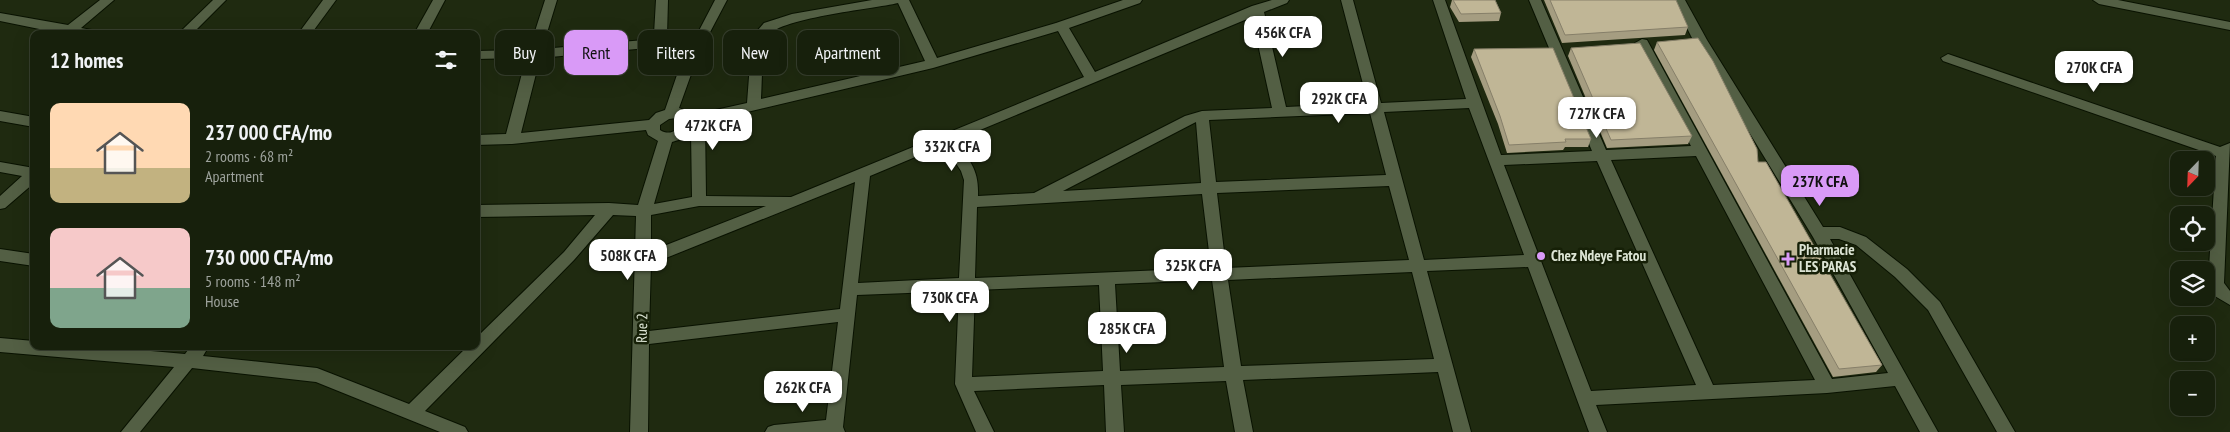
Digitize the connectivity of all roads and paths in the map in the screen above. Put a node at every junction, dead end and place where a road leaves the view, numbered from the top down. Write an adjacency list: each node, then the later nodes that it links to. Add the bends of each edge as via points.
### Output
1 (108, 0): 23 (street)
2 (220, 0): 24 (street)
3 (330, 0): 25 (street)
4 (439, 0): 26 (street)
5 (551, 0): 27 (street)
6 (662, 0): 35 (street, via 660,36 647,44)
7 (721, 0): 46 (street, via 703,32)
8 (895, 0): 43 (street, via 792,18 770,26 758,37)
9 (902, 0): 39 (street)
10 (1136, 0): 20 (street)
11 (1283, 0): 18 (street)
12 (1347, 0): 44 (street)
13 (1438, 0): 14 (street); 33 (street)
14 (1443, 0)
15 (1535, 0): 32 (street)
16 (1679, 0): 28 (street)
17 (2099, 0): 21 (street)
18 (1258, 9): 41 (street); 45 (street)
19 (0, 17): 22 (street)
20 (1061, 26): 39 (street); 41 (street)
21 (2230, 26)
22 (64, 30)
23 (70, 30)
24 (188, 30)
25 (307, 30)
26 (422, 30)
27 (542, 30)
28 (1700, 40): 29 (street); 74 (street)
29 (1681, 41)
30 (1642, 43): 56 (street)
31 (1574, 48): 32 (street)
32 (1550, 50): 58 (street)
33 (1455, 51): 34 (street); 42 (street)
34 (1475, 51)
35 (554, 52)
36 (480, 55): 37 (street)
37 (495, 55)
38 (1948, 58): 57 (street)
39 (933, 64): 43 (street)
40 (528, 75): 52 (street)
41 (1092, 78): 54 (street)
42 (1474, 103): 44 (street); 59 (street)
43 (754, 107): 49 (street)
44 (1375, 108): 45 (street); 64 (street)
45 (1280, 112): 48 (street)
46 (671, 113): 49 (street); 51 (street, via 658,118)
47 (0, 116): 50 (street)
48 (1202, 116): 65 (street); 66 (street)
49 (694, 120): 53 (street, via 683,133); 67 (street)
50 (30, 121)
51 (653, 124): 52 (street); 53 (street, via 656,135)
52 (512, 138): 55 (street)
53 (666, 138): 73 (street, Rue 2)
54 (947, 138): 62 (street); 69 (street, via 968,170)
55 (480, 140)
56 (1700, 150): 58 (street); 99 (street)
57 (2228, 152): 84 (street, via 2216,283 2218,290)
58 (1601, 154): 59 (street); 100 (street)
59 (1495, 160): 78 (street)
60 (0, 167): 61 (street)
61 (30, 172)
62 (863, 173): 68 (street); 83 (street)
63 (30, 177): 70 (street)
64 (1395, 180): 65 (street); 79 (street)
65 (1209, 188): 66 (street); 80 (street)
66 (1037, 198): 69 (street)
67 (699, 201): 68 (street); 73 (street)
68 (795, 201): 77 (street)
69 (971, 202): 82 (street)
70 (0, 204)
71 (609, 209): 72 (street); 73 (street); 86 (street, via 569,256)
72 (480, 211)
73 (644, 212): 77 (street, Rue 2)
74 (1819, 233): 97 (street); 115 (street, via 1840,233 1861,242 1901,273 1934,306)
75 (0, 255): 76 (street)
76 (30, 259)
77 (644, 260): 87 (street, Rue 2)
78 (1534, 261): 79 (street); 101 (street)
79 (1418, 266): 80 (street); 94 (street)
80 (1220, 274): 81 (street); 95 (street)
81 (1107, 279): 82 (street); 96 (street)
82 (968, 284): 83 (street); 98 (street)
83 (851, 289): 85 (street)
84 (2230, 299)
85 (848, 314): 87 (street); 104 (street)
86 (483, 334)
87 (642, 338): 107 (street, Rue 2)
88 (0, 345): 89 (street)
89 (30, 348)
90 (59, 350): 93 (street)
91 (198, 350): 93 (street)
92 (468, 350): 102 (street)
93 (188, 361): 102 (street, via 317,375); 105 (street)
94 (1444, 365): 95 (street); 112 (street)
95 (1232, 373): 96 (street); 111 (street)
96 (1112, 378): 98 (street); 110 (street)
97 (1898, 379): 99 (street); 114 (street)
98 (963, 384): 109 (street)
99 (1827, 386): 100 (street)
100 (1708, 391): 101 (street)
101 (1586, 398): 113 (street)
102 (411, 413): 103 (street)
103 (436, 428): 106 (street)
104 (835, 429): 108 (street)
105 (130, 432)
106 (458, 432)
107 (640, 432)
108 (774, 432)
109 (985, 432)
110 (1116, 432)
111 (1244, 432)
112 (1462, 432)
113 (1598, 432)
114 (1929, 432)
115 (2006, 432)

